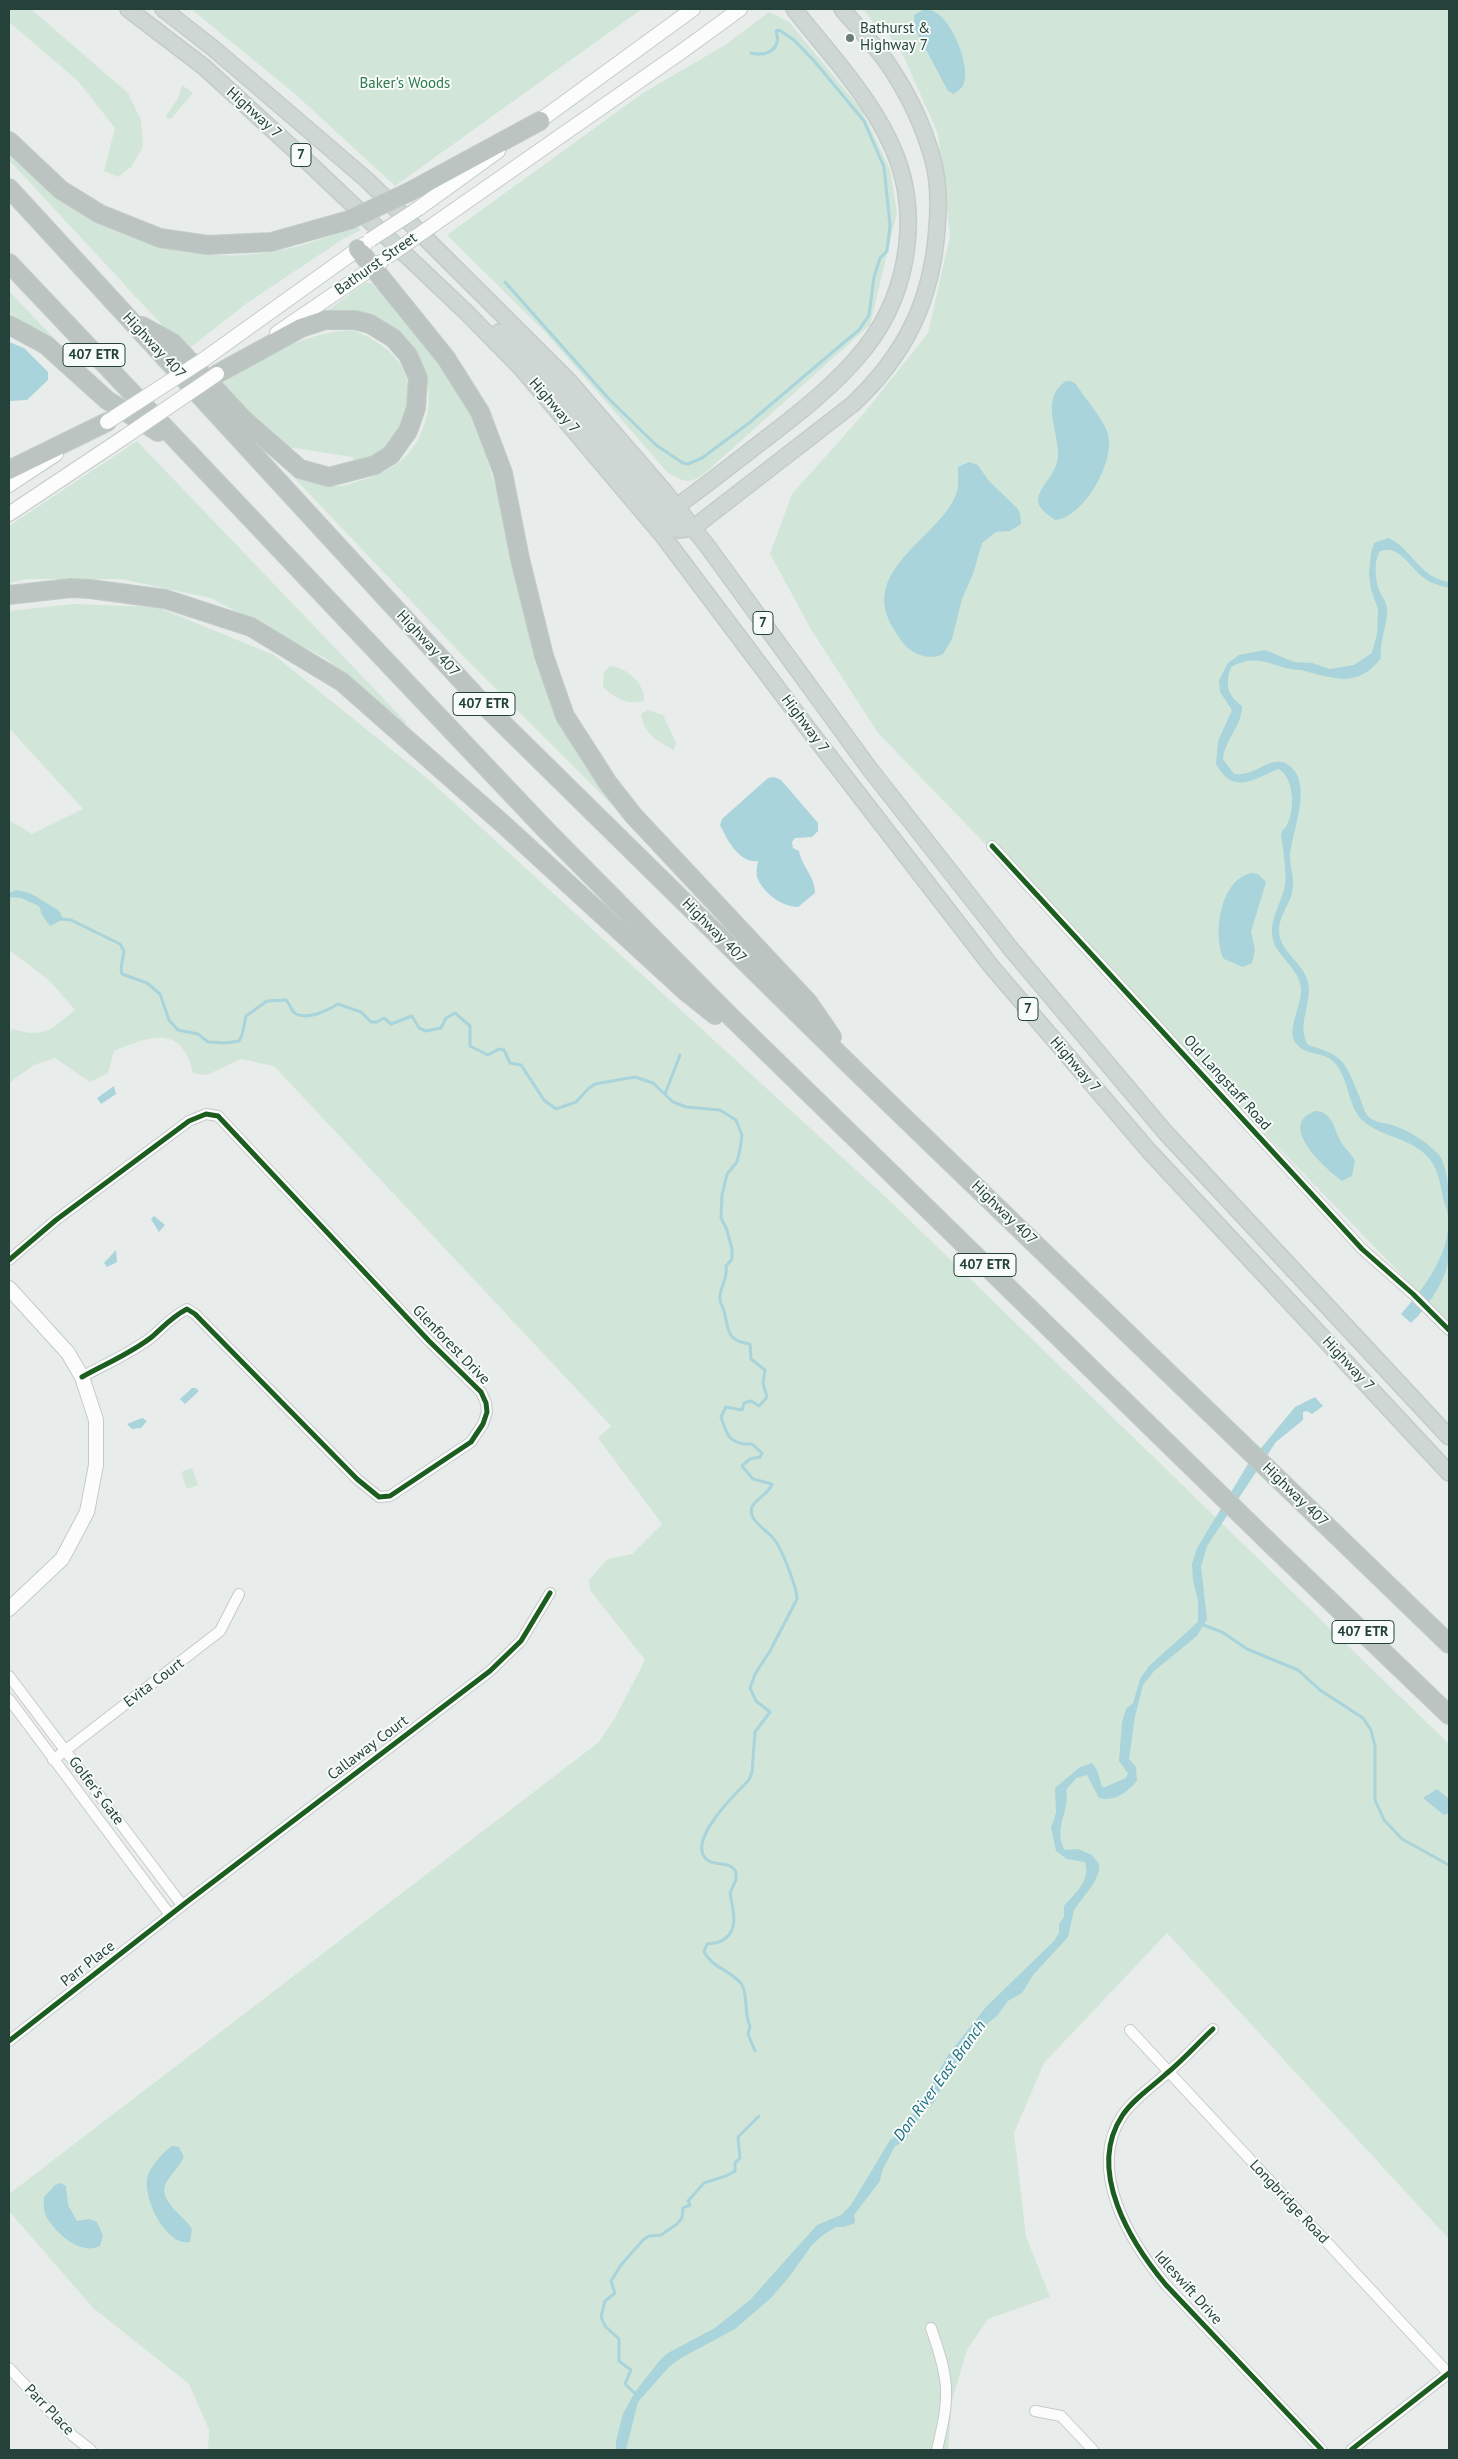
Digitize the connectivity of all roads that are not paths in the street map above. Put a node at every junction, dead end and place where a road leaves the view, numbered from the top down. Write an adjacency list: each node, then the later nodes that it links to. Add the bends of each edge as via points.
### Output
1 (128, 9): 13 (main road, Highway 7 / 7, via 204,67)
2 (163, 9): 21 (main road, Highway 7 / 7, via 368,181 538,348)
3 (693, 9): 7 (main road, Bathurst Street)
4 (740, 9): 12 (main road, Bathurst Street, bridge)
5 (794, 9): 21 (main road, via 870,107 890,140 908,202 908,234 902,270 882,322 867,346 847,368 808,405)
6 (842, 9): 23 (main road, via 888,64 914,110 933,160 939,201 938,219 935,254 924,301 896,356 872,386)
7 (540, 121): 8 (highway, bridge, via 350,220 271,242 208,245 160,238 100,214 61,190); 10 (main road, Bathurst Street, bridge)
8 (9, 141)
9 (9, 188): 14 (highway, Highway 407 / 407 ETR)
10 (364, 245): 12 (highway); 17 (main road, Bathurst Street, bridge, via 203,360)
11 (9, 263): 18 (highway, 407 ETR)
12 (380, 263): 16 (main road, Bathurst Street); 27 (highway, via 480,412 503,473 544,656 565,716 633,815 808,1002)
13 (466, 312): 21 (main road, via 492,326 530,362); 24 (main road, Highway 7 / 7, via 520,367)
14 (129, 319): 16 (highway, via 173,342 243,419 300,470 330,476 375,465 391,455 408,431 416,408 418,378 408,355 393,338 370,324 355,320 324,320 301,328); 27 (highway, Highway 407 / 407 ETR, via 484,705)
15 (9, 325): 18 (highway, via 46,345 107,400)
16 (217, 374): 22 (main road, Bathurst Street, bridge)
17 (107, 422): 19 (highway); 20 (main road, Bathurst Street)
18 (180, 446): 28 (highway, 407 ETR, via 544,829)
19 (9, 470)
20 (9, 485)
21 (672, 513): 23 (main road, via 678,530); 24 (main road)
22 (9, 514)
23 (693, 528): 33 (main road, Highway 7 / 7, via 869,768 1011,949 1164,1132)
24 (663, 536): 34 (main road, Highway 7 / 7, via 991,966 1149,1151)
25 (9, 596): 28 (highway, via 71,588 165,599 251,627 342,682 685,990)
26 (992, 846): 31 (street, Old Langstaff Road, via 1362,1249)
27 (857, 1072): 38 (highway, Highway 407 / 407 ETR)
28 (788, 1074): 41 (highway, 407 ETR)
29 (9, 1260): 32 (street, Glenforest Drive, via 64,1214 189,1121 206,1114 218,1116 481,1392 487,1412 471,1442 406,1487 390,1496 379,1497 357,1479 195,1314 187,1310 177,1314 132,1349)
30 (9, 1288): 32 (main road, via 68,1353)
31 (1449, 1330)
32 (82, 1377): 37 (main road, via 96,1420 96,1466 87,1512 62,1559)
33 (1449, 1437)
34 (1449, 1473)
35 (550, 1592): 44 (street, Callaway Court, via 521,1642 490,1672)
36 (239, 1594): 42 (street, Evita Court, via 220,1631)
37 (9, 1608)
38 (1449, 1644)
39 (9, 1676): 42 (street, Golfer's Gate)
40 (9, 1699): 43 (street, Golfer's Gate)
41 (1449, 1715)
42 (65, 1750): 43 (street, Evita Court); 44 (street, Golfer's Gate)
43 (53, 1760): 45 (street, Golfer's Gate)
44 (182, 1906): 45 (street, Parr Place)
45 (170, 1915): 48 (street, Parr Place)
46 (1213, 2028): 49 (street, Idleswift Drive)
47 (1130, 2030): 49 (street, Longbridge Road)
48 (9, 2042)
49 (1168, 2072): 52 (street, Longbridge Road); 57 (street, Idleswift Drive, via 1122,2116 1111,2139 1111,2183 1130,2237 1166,2286)
50 (931, 2328): 55 (street, via 944,2366 948,2391)
51 (9, 2368): 54 (street, Parr Place, via 73,2436)
52 (1449, 2373): 58 (street)
53 (1035, 2411): 56 (street, via 1061,2416)
54 (91, 2450)
55 (937, 2450)
56 (1093, 2450)
57 (1322, 2450)
58 (1351, 2450)

